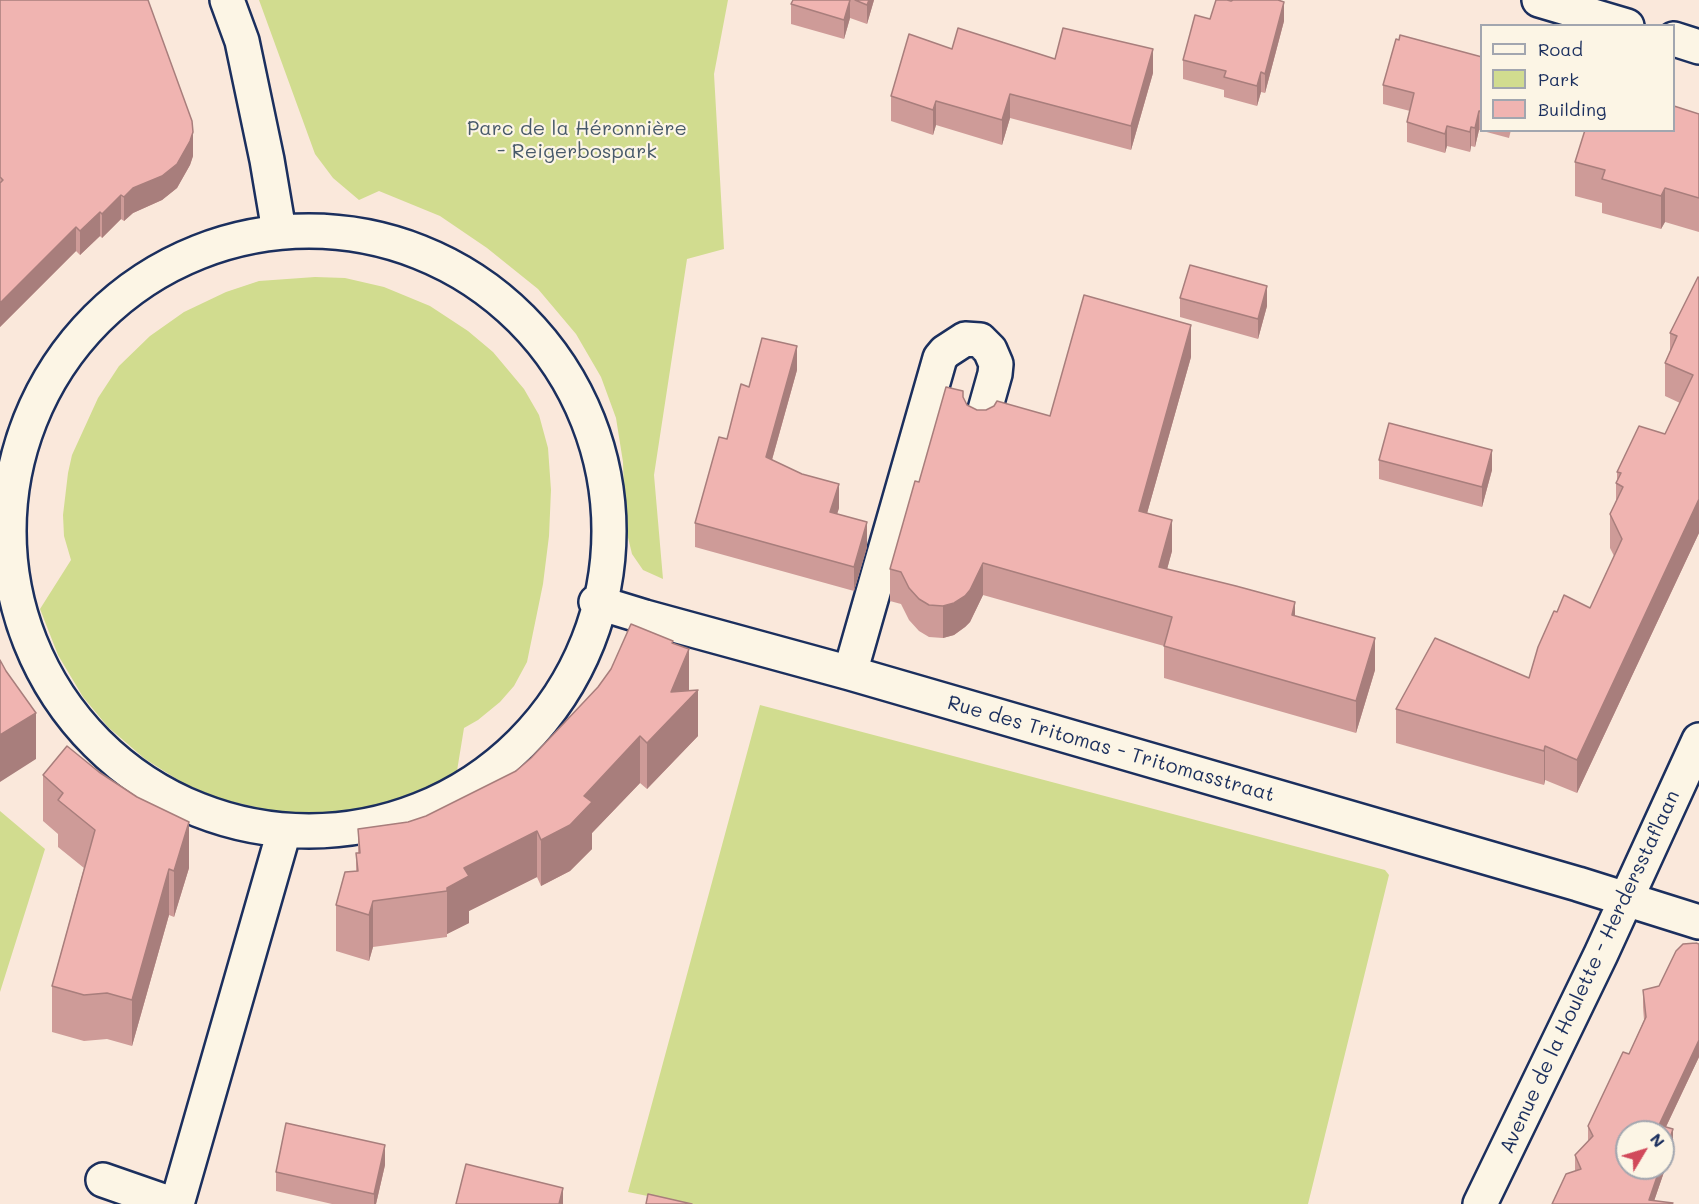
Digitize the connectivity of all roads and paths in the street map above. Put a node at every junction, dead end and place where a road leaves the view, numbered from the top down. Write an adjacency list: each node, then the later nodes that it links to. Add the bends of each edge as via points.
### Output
1 (227, 0): 6 (street, via 242,41)
2 (1539, 0): 3 (street)
3 (1620, 24)
4 (1675, 39): 5 (street)
5 (1699, 46)
6 (279, 231): 8 (street, via 220,244 165,267 115,302 74,345); 9 (street, via 327,225 407,245 439,258 494,291 559,360 593,427 599,473)
7 (981, 423): 10 (street, via 996,364 980,340 965,339 940,358)
8 (10, 447): 12 (street, via 13,572 27,630 53,685 88,733 133,774 218,821)
9 (596, 602): 10 (street, Rue des Tritomas - Tritomasstraat); 12 (street, via 571,681 560,701 548,721 506,761 453,797 393,821)
10 (850, 673): 13 (street, Rue des Tritomas - Tritomasstraat)
11 (1699, 740): 13 (street, Avenue de la Houlette - Herdersstaflaan)
12 (283, 835): 17 (street)
13 (1626, 900): 14 (street, Rue des Tritomas - Tritomasstraat); 18 (street, Avenue de la Houlette - Herdersstaflaan)
14 (1699, 922)
15 (103, 1180): 16 (street)
16 (172, 1204)
17 (177, 1204)
18 (1480, 1204)

